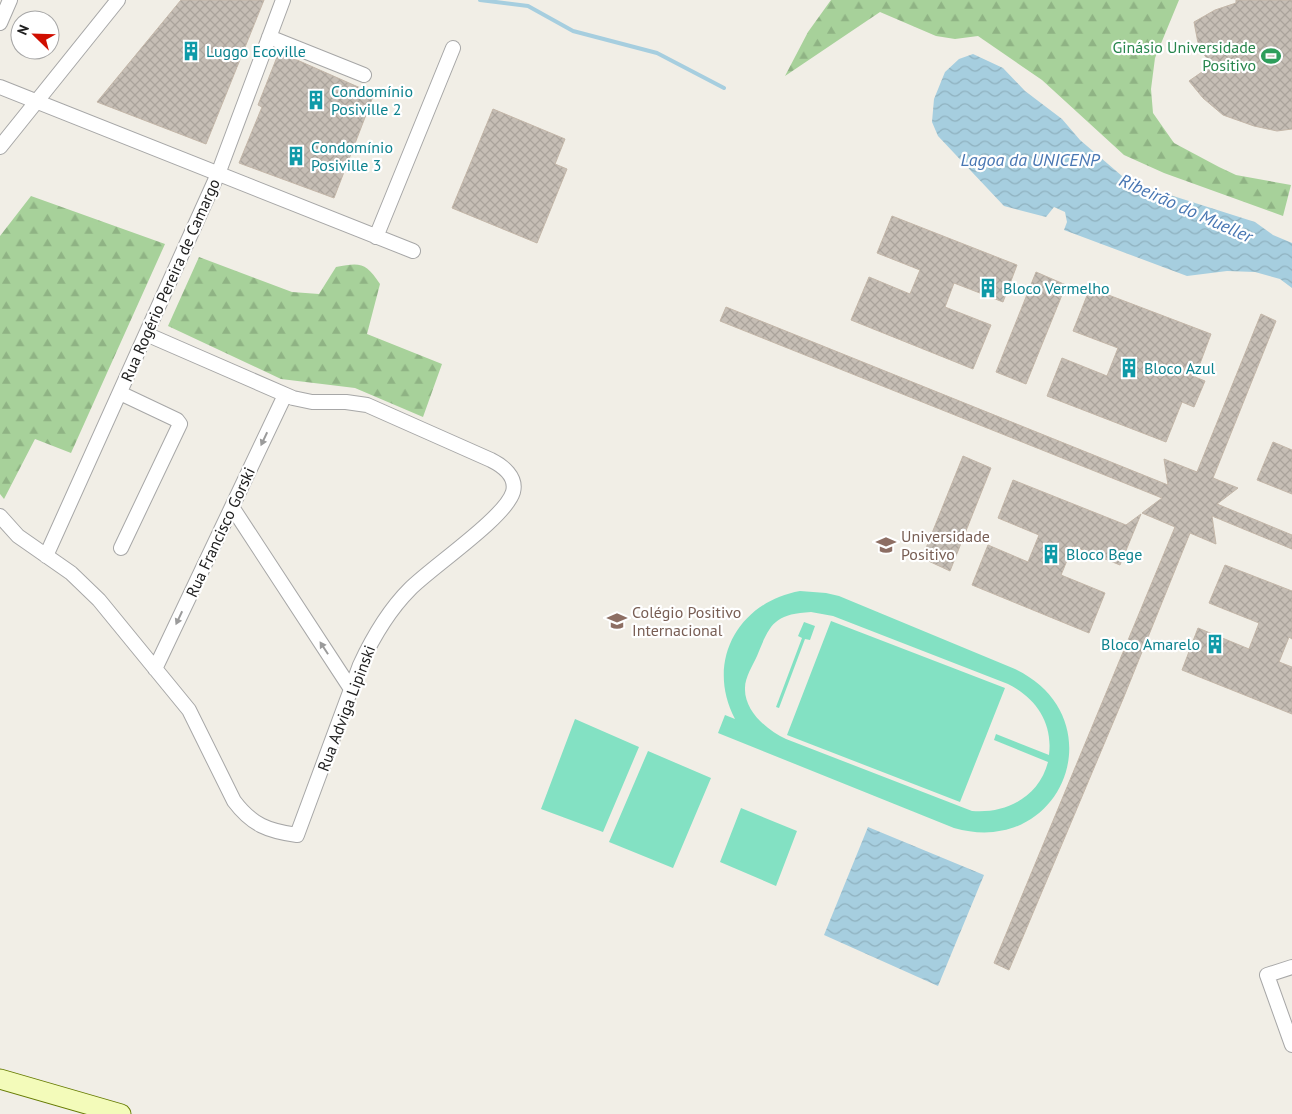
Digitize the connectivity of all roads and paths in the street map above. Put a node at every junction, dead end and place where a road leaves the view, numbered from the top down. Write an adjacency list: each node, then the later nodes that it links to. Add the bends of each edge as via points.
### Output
1 (10, 0): 4 (street)
2 (118, 0): 9 (street)
3 (283, 0): 5 (street, Rua Rogério Pereira de Camargo)
4 (0, 23)
5 (270, 36): 7 (street); 11 (street, Rua Rogério Pereira de Camargo)
6 (453, 48): 12 (street)
7 (364, 75)
8 (0, 87): 9 (street)
9 (37, 102): 10 (street); 11 (street)
10 (0, 148)
11 (218, 174): 12 (street); 14 (street, Rua Rogério Pereira de Camargo)
12 (376, 237): 13 (street)
13 (413, 251)
14 (146, 334): 15 (street, Rua Rogério Pereira de Camargo); 16 (street)
15 (120, 392): 19 (street, via 180,424); 20 (street, Rua Rogério Pereira de Camargo)
16 (285, 395): 17 (street, Rua Francisco Gorski, one-way to 17); 22 (street, Rua Adviga Lipinski, via 302,401 351,403 377,409 491,460 511,476 514,485 507,504 496,516 424,575 394,607 370,643)
17 (232, 507): 21 (street, Rua Francisco Gorski, one-way to 21); 22 (street, one-way to 17)
18 (0, 516): 20 (street, via 18,536)
19 (121, 548)
20 (46, 556): 21 (street, via 85,585)
21 (155, 669): 22 (street, Rua Adviga Lipinski, via 192,716 243,813 266,828 297,835)
22 (351, 689)
23 (1292, 967): 24 (street, via 1267,975)
24 (1292, 1044)
25 (0, 1080): 26 (main road)
26 (121, 1114)

